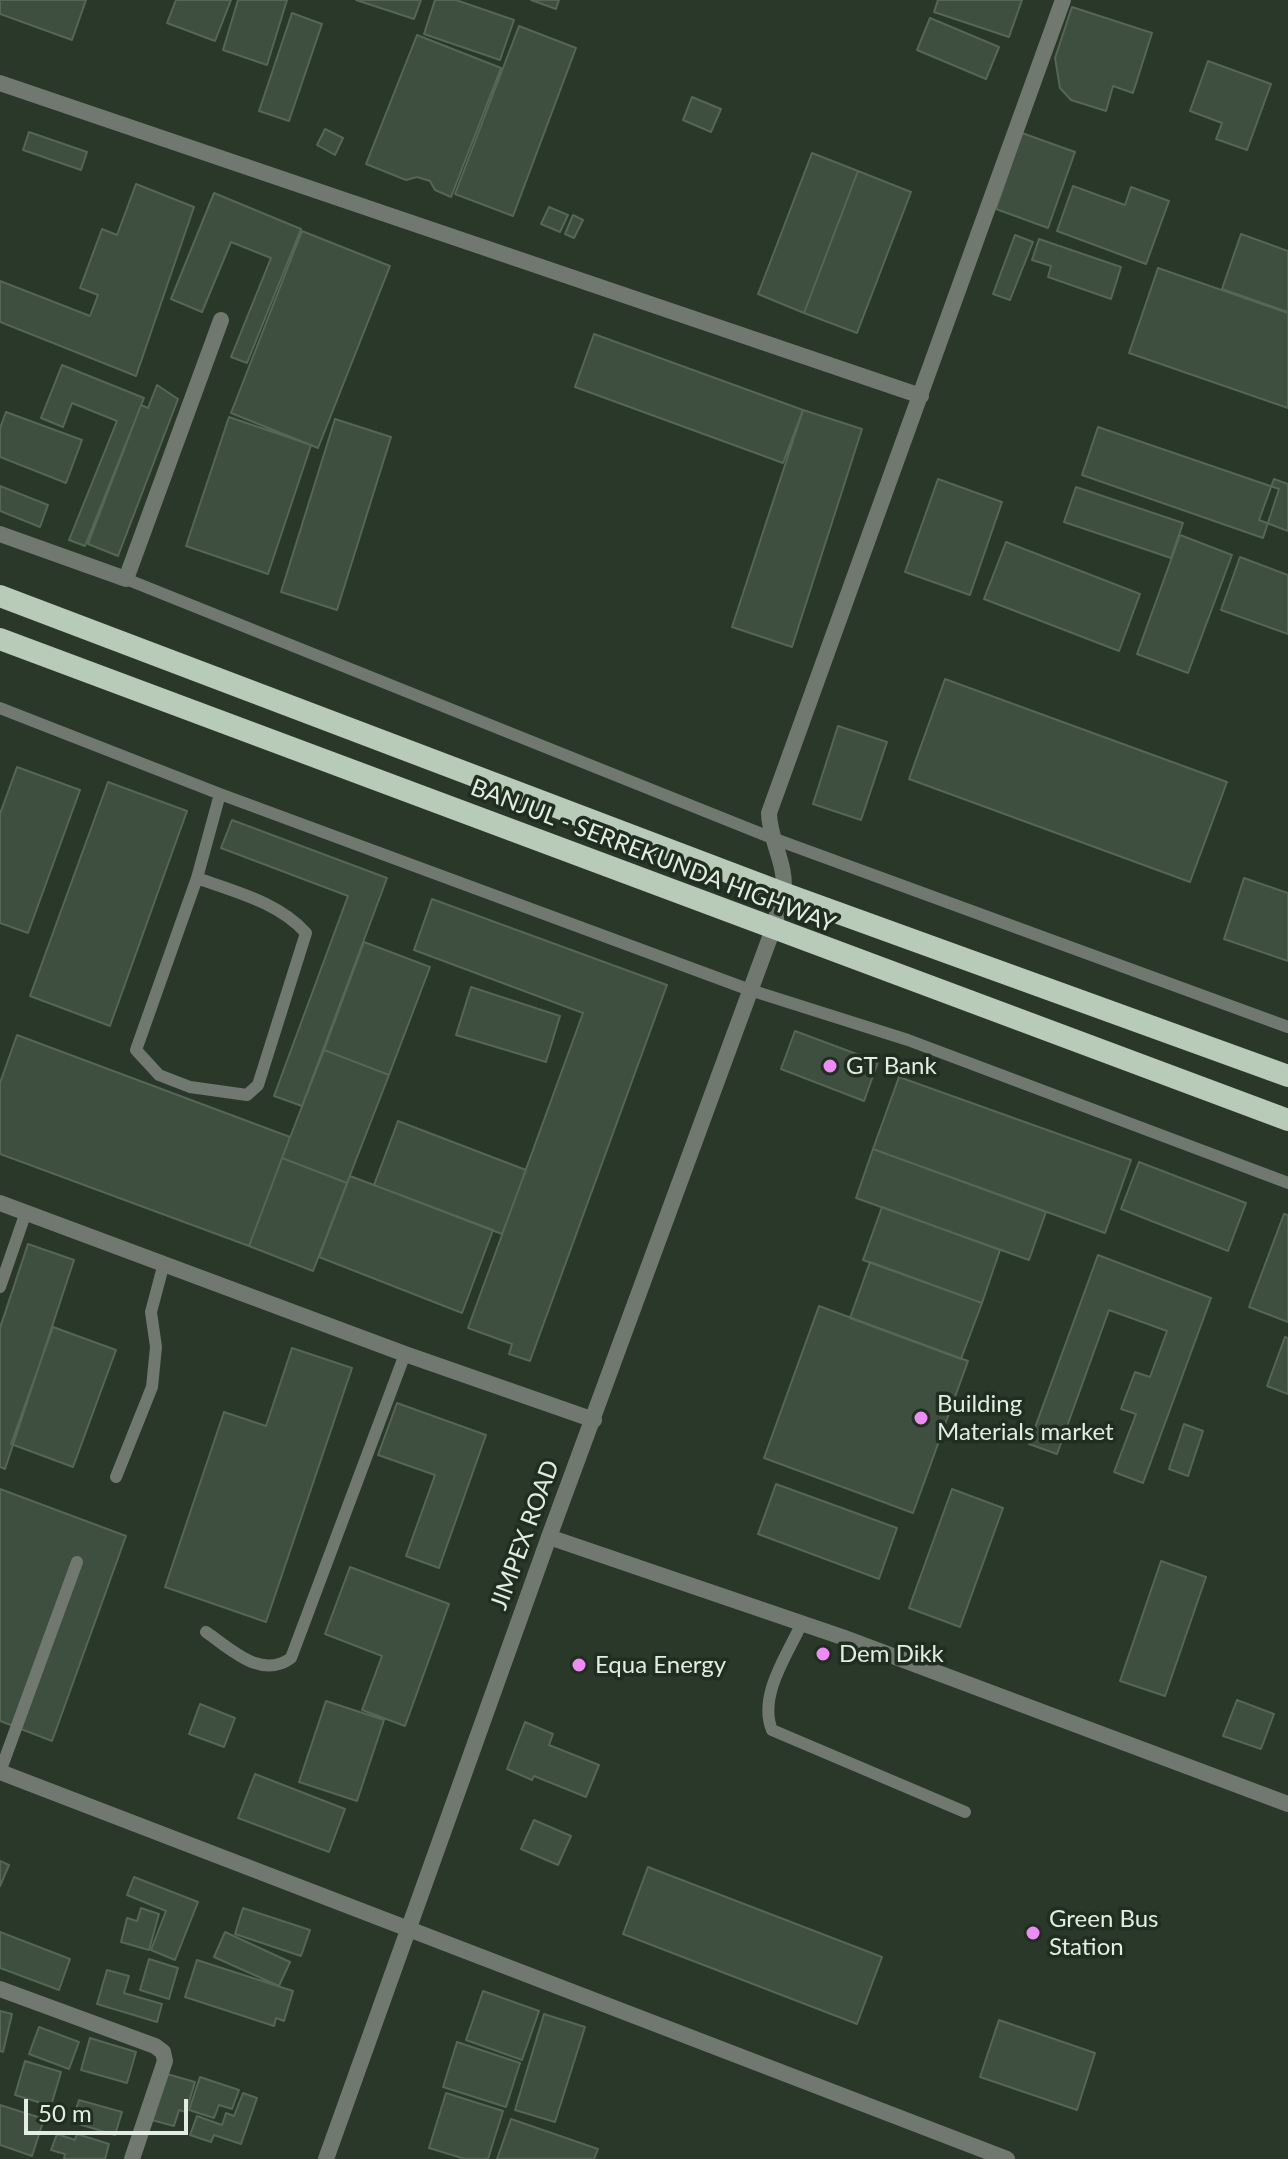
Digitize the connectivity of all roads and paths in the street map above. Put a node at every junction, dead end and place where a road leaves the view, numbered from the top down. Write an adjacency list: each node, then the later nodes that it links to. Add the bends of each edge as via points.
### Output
1 (1063, 0): 4 (street)
2 (0, 83): 4 (street)
3 (221, 320): 6 (street)
4 (921, 396): 11 (street, via 769,813)
5 (0, 534): 6 (street)
6 (126, 579): 11 (lane)
7 (0, 596): 13 (highway, BANJUL - SERREKUNDA HIGHWAY)
8 (0, 639): 14 (highway, BANJUL - SERREKUNDA HIGHWAY)
9 (0, 708): 10 (lane)
10 (220, 794): 12 (lane); 15 (lane)
11 (772, 838): 13 (street, via 784,876); 16 (lane)
12 (197, 878): 12 (lane, via 136,1050 159,1075 190,1087 247,1095 258,1085 306,933 267,904)
13 (783, 893): 14 (street, JIMPEX ROAD); 17 (highway, BANJUL - SERREKUNDA HIGHWAY)
14 (773, 929): 15 (street, JIMPEX ROAD); 18 (highway, BANJUL - SERREKUNDA HIGHWAY)
15 (750, 990): 19 (lane, via 908,1040); 25 (street, JIMPEX ROAD)
16 (1288, 1027)
17 (1288, 1076)
18 (1288, 1120)
19 (1288, 1183)
20 (0, 1203): 21 (street)
21 (26, 1212): 22 (street); 23 (lane)
22 (164, 1263): 24 (street); 26 (lane, via 151,1312 156,1347 152,1387)
23 (0, 1287)
24 (405, 1354): 25 (street); 30 (lane, via 291,1658 267,1668)
25 (594, 1420): 27 (street, JIMPEX ROAD)
26 (116, 1477)
27 (549, 1537): 29 (street); 34 (street, JIMPEX ROAD)
28 (77, 1562): 31 (lane)
29 (802, 1623): 32 (street); 33 (lane, via 768,1696 766,1715 772,1730)
30 (206, 1632)
31 (0, 1772): 34 (street)
32 (1288, 1804)
33 (965, 1812)
34 (410, 1929): 37 (street, JIMPEX ROAD); 38 (street)
35 (0, 1989): 36 (street, via 163,2052 165,2061)
36 (132, 2159)
37 (326, 2159)
38 (1007, 2159)

